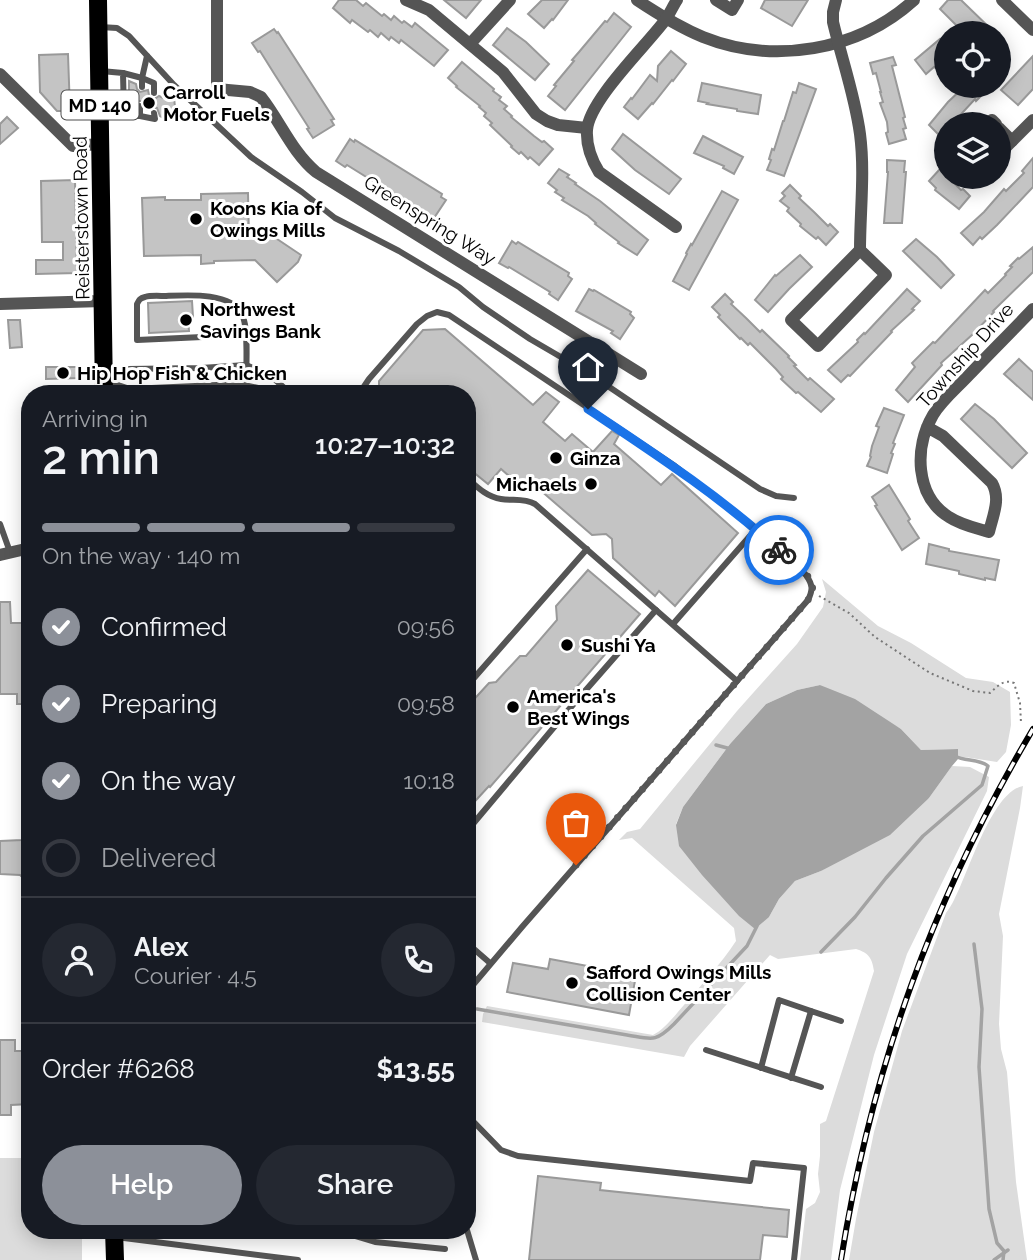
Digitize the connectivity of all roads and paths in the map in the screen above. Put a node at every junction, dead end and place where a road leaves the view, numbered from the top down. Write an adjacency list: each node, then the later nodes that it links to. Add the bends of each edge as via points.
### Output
1 (98, 0): 13 (main road, Reisterstown Road / MD 140)
2 (216, 0): 40 (street, Greenspring Way, via 217,89 261,97 316,172)
3 (406, 0): 16 (street, via 429,10)
4 (510, 0): 16 (street)
5 (637, 0): 12 (street)
6 (677, 0): 12 (street)
7 (716, 0): 8 (street, via 732,10)
8 (738, 0)
9 (836, 0): 15 (street, via 833,12)
10 (914, 0): 15 (street, via 873,29)
11 (1002, 0): 14 (street)
12 (666, 19): 15 (street, via 726,45 757,50 788,52); 30 (street, via 602,96)
13 (98, 26): 17 (lane, via 117,28); 18 (main road, Reisterstown Road / MD 140)
14 (1033, 30)
15 (838, 43): 34 (street, via 860,136)
16 (470, 44): 30 (street, via 503,72 536,114 558,125)
17 (147, 56): 21 (lane); 48 (lane, via 251,157 335,218 458,287 760,489)
18 (99, 71): 19 (lane); 26 (main road, Reisterstown Road / MD 140)
19 (123, 73): 21 (lane); 27 (lane)
20 (0, 74): 32 (street, via 73,146)
21 (142, 78): 22 (lane); 23 (lane, via 154,83)
22 (142, 87)
23 (154, 93)
24 (140, 106): 28 (lane)
25 (155, 113): 28 (lane, via 155,119)
26 (100, 115): 27 (lane); 32 (main road, Reisterstown Road / MD 140)
27 (124, 115): 28 (lane)
28 (140, 116)
29 (1033, 120): 31 (street)
30 (587, 128): 33 (street, via 588,147 599,172)
31 (1012, 141)
32 (100, 144): 35 (main road, Reisterstown Road / MD 140)
33 (676, 227)
34 (860, 250): 34 (street, via 792,320 818,346 886,275)
35 (103, 301): 36 (street); 41 (main road, Reisterstown Road / MD 140)
36 (0, 304)
37 (1033, 309): 46 (street, Township Drive, via 942,403)
38 (246, 335): 38 (lane, via 242,313 228,301 196,295 145,296 137,304 137,340); 39 (lane)
39 (246, 365): 42 (lane, via 128,369); 43 (lane); 44 (lane)
40 (641, 374)
41 (104, 385)
42 (107, 385)
43 (246, 385)
44 (281, 385)
45 (365, 385): 50 (lane, via 417,324 437,312 449,315 675,466)
46 (927, 427): 46 (street, Township Drive, via 920,470 931,500 949,518 989,532 997,500 992,483 943,436)
47 (476, 485): 51 (lane, via 500,499 535,503)
48 (794, 498)
49 (0, 524): 52 (lane)
50 (756, 529): 53 (lane, via 806,575); 55 (lane)
51 (587, 549): 54 (lane); 56 (lane)
52 (5, 554)
53 (812, 592): 57 (lane); 58 (path, via 849,613 875,637 930,673 973,691 990,693 1002,682 1014,684)
54 (656, 610): 55 (lane); 59 (lane)
55 (673, 624): 57 (lane)
56 (476, 677)
57 (737, 681): 61 (lane)
58 (1021, 723)
59 (476, 820)
60 (476, 951): 61 (lane)
61 (490, 963): 62 (lane)
62 (476, 981)
63 (811, 1011): 64 (lane); 66 (lane, via 779,1000); 67 (lane)
64 (841, 1021)
65 (706, 1050): 66 (lane)
66 (761, 1068): 67 (lane)
67 (791, 1078): 68 (lane)
68 (821, 1087)
69 (476, 1123): 78 (lane, via 501,1150 518,1156 750,1181 752,1163 804,1168)
70 (115, 1239): 75 (main road)
71 (150, 1239): 76 (lane)
72 (365, 1239): 74 (lane)
73 (470, 1239): 77 (lane)
74 (445, 1249)
75 (115, 1260)
76 (298, 1260)
77 (476, 1260)
78 (794, 1260)

